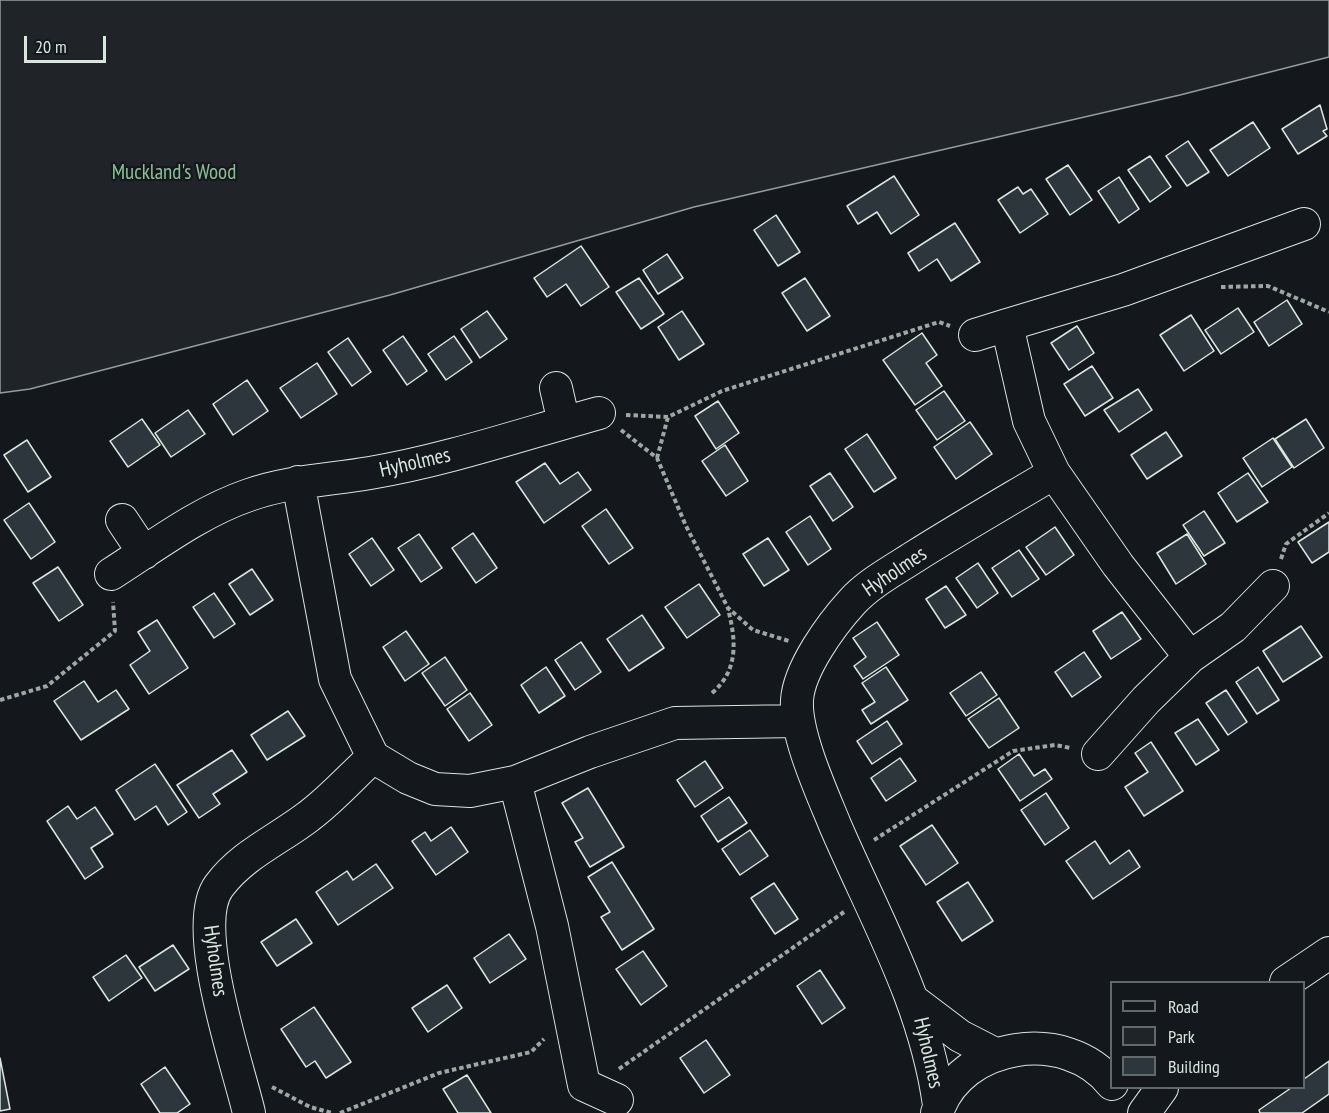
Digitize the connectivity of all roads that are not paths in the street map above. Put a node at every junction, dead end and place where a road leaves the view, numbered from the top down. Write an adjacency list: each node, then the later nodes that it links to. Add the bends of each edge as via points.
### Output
1 (1290, 236): 2 (street)
2 (1007, 325): 3 (street); 7 (street, via 1029,421)
3 (975, 335)
4 (555, 388): 6 (street)
5 (599, 413): 6 (street, Hyholmes)
6 (564, 423): 8 (street, Hyholmes, via 370,473)
7 (1054, 473): 13 (street, via 1118,565); 14 (street, Hyholmes, via 895,570 853,601 823,640 803,675 797,699)
8 (298, 482): 10 (street, Hyholmes, via 249,495 207,513); 16 (street, via 335,680)
9 (122, 520): 10 (street)
10 (144, 553): 11 (street, Hyholmes)
11 (111, 574)
12 (1273, 586): 13 (street, via 1233,627)
13 (1190, 657): 15 (street)
14 (798, 721): 17 (street, via 675,723); 20 (street, Hyholmes, via 819,788)
15 (1098, 754)
16 (373, 757): 17 (street, via 435,789 470,791); 27 (street, Hyholmes, via 309,816 242,860 217,888 207,919 217,991)
17 (515, 782): 26 (street, via 552,926 572,1033)
18 (1329, 954): 19 (street)
19 (1288, 981)
20 (915, 1002): 21 (street, Hyholmes, via 960,1036); 28 (street, Hyholmes, via 933,1061)
21 (995, 1054): 22 (street, via 1024,1048); 28 (street, via 972,1066)
22 (1097, 1058): 23 (street)
23 (1110, 1081)
24 (1115, 1089): 29 (street)
25 (1161, 1089): 30 (street)
26 (588, 1092)
27 (255, 1098)
28 (938, 1109)
29 (1129, 1113)
30 (1144, 1113)

